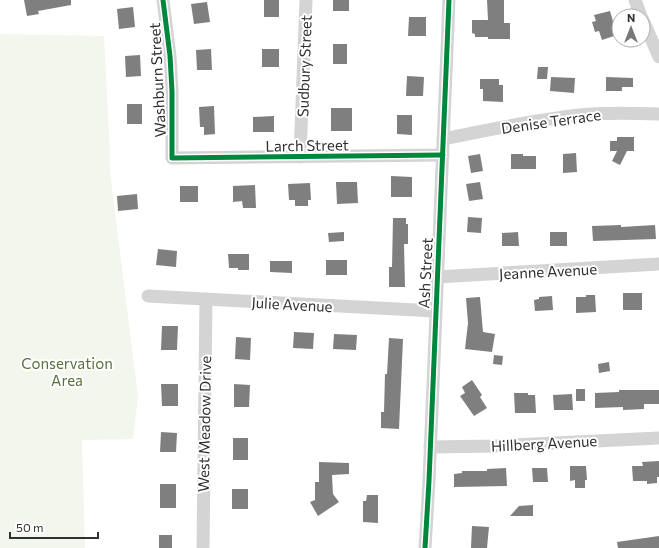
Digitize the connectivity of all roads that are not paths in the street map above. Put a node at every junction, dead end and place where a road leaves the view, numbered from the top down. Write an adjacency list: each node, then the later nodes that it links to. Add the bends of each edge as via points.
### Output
1 (163, 0): 10 (street, Washburn Street, via 172,91)
2 (306, 0): 9 (street, Sudbury Street)
3 (449, 0): 7 (street, Ash Street)
4 (651, 38): 5 (street)
5 (659, 57)
6 (659, 114): 7 (street, Denise Terrace, via 579,115)
7 (443, 139): 8 (street, Ash Street)
8 (443, 155): 9 (street, Larch Street); 12 (street, Ash Street)
9 (300, 157): 10 (street, Larch Street)
10 (172, 158)
11 (659, 264): 12 (street, Jeanne Avenue)
12 (437, 277): 15 (street, Ash Street)
13 (148, 296): 14 (street, Julie Avenue)
14 (206, 299): 15 (street, Julie Avenue); 18 (street, West Meadow Drive)
15 (436, 311): 17 (street, Ash Street)
16 (659, 438): 17 (street, Hillberg Avenue)
17 (430, 447): 19 (street, Ash Street)
18 (202, 548)
19 (424, 548)

